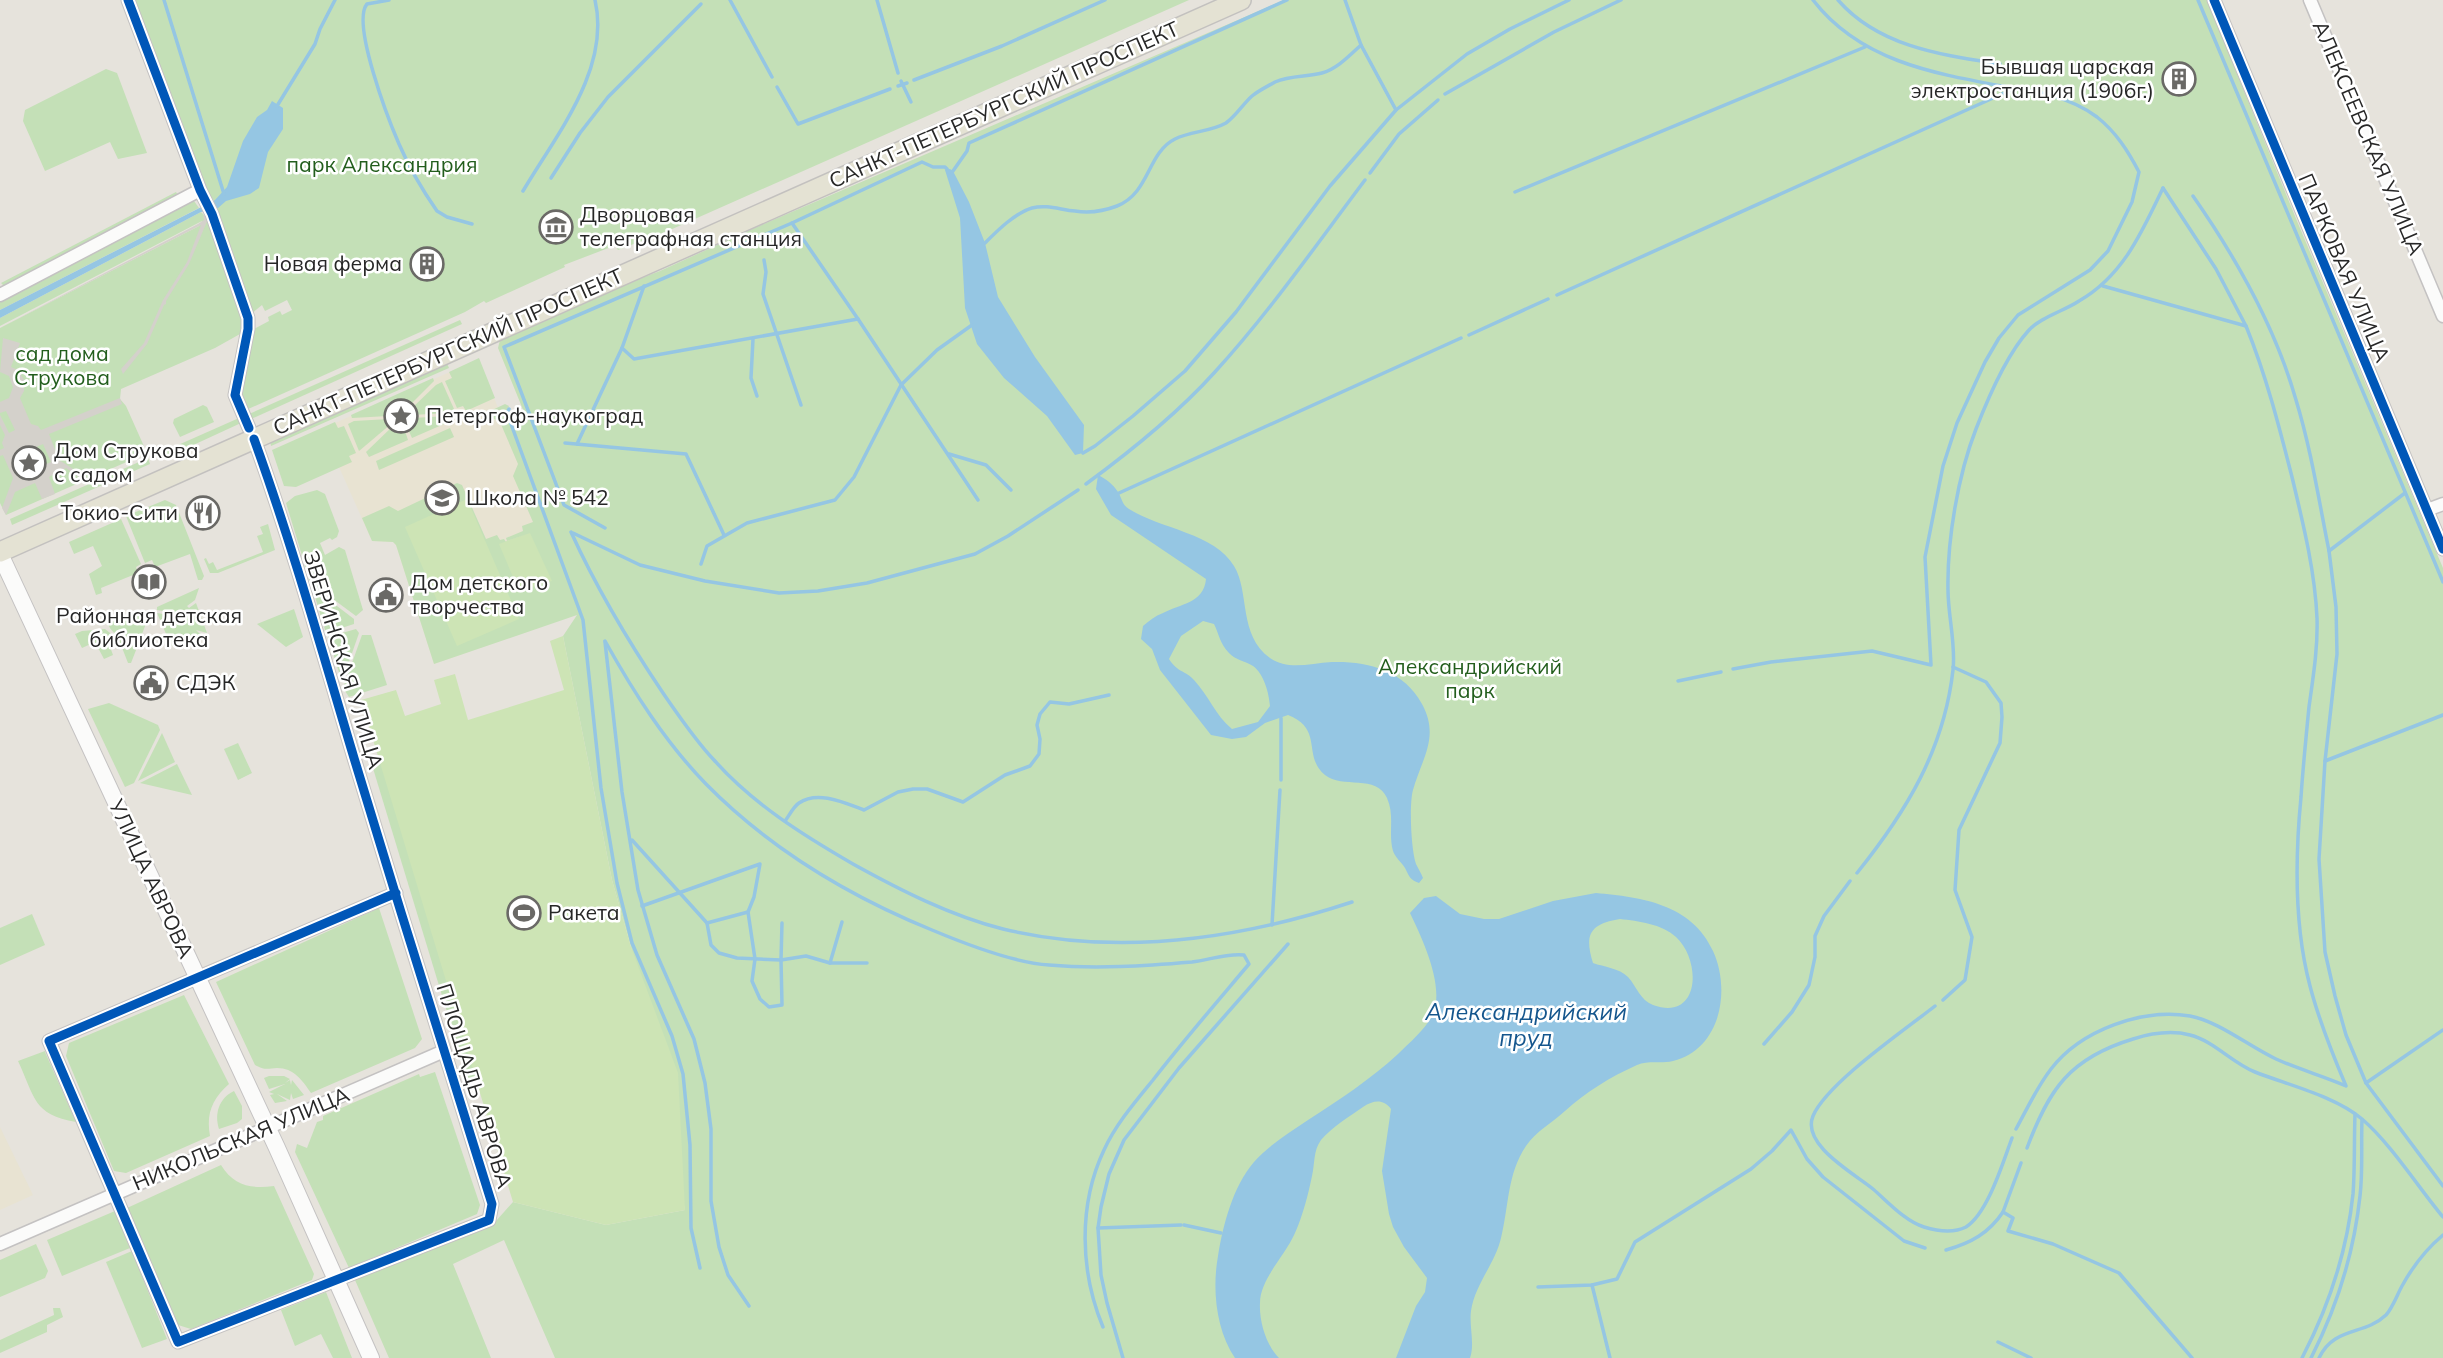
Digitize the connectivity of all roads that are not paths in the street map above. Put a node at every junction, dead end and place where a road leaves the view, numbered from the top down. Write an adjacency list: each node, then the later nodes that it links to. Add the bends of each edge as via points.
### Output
1 (128, 0): 6 (street, ЗВЕРИНСКАЯ УЛИЦА)
2 (1211, 0): 9 (main road, САНКТ-ПЕТЕРБУРГСКИЙ ПРОСПЕКТ)
3 (1241, 0): 9 (main road, САНКТ-ПЕТЕРБУРГСКИЙ ПРОСПЕКТ)
4 (2214, 0): 11 (street, ПАРКОВАЯ УЛИЦА)
5 (2310, 0): 8 (street, АЛЕКСЕЕВСКАЯ УЛИЦА)
6 (202, 195): 7 (street); 9 (street, ЗВЕРИНСКАЯ УЛИЦА, via 248,318 235,395)
7 (0, 295)
8 (2443, 316)
9 (251, 433): 12 (main road, САНКТ-ПЕТЕРБУРГСКИЙ ПРОСПЕКТ); 14 (main road, САНКТ-ПЕТЕРБУРГСКИЙ ПРОСПЕКТ); 15 (street, ЗВЕРИНСКАЯ УЛИЦА)
10 (2443, 504): 11 (street)
11 (2427, 510): 13 (street, ПАРКОВАЯ УЛИЦА)
12 (0, 539)
13 (2443, 549)
14 (0, 553): 16 (street, УЛИЦА АВРОВА)
15 (396, 892): 16 (street, ПЛОЩАДЬ АВРОВА); 17 (street, ПЛОЩАДЬ АВРОВА)
16 (197, 978): 18 (street, УЛИЦА АВРОВА); 19 (street, ПЛОЩАДЬ АВРОВА, via 49,1041)
17 (444, 1051): 18 (street, НИКОЛЬСКАЯ УЛИЦА); 21 (street, ПЛОЩАДЬ АВРОВА, via 492,1203 489,1220)
18 (267, 1127): 19 (street, НИКОЛЬСКАЯ УЛИЦА); 21 (street, УЛИЦА АВРОВА)
19 (115, 1194): 20 (street, НИКОЛЬСКАЯ УЛИЦА); 21 (street, ПЛОЩАДЬ АВРОВА, via 178,1342)
20 (0, 1244)
21 (336, 1280): 22 (street, УЛИЦА АВРОВА)
22 (371, 1358)

